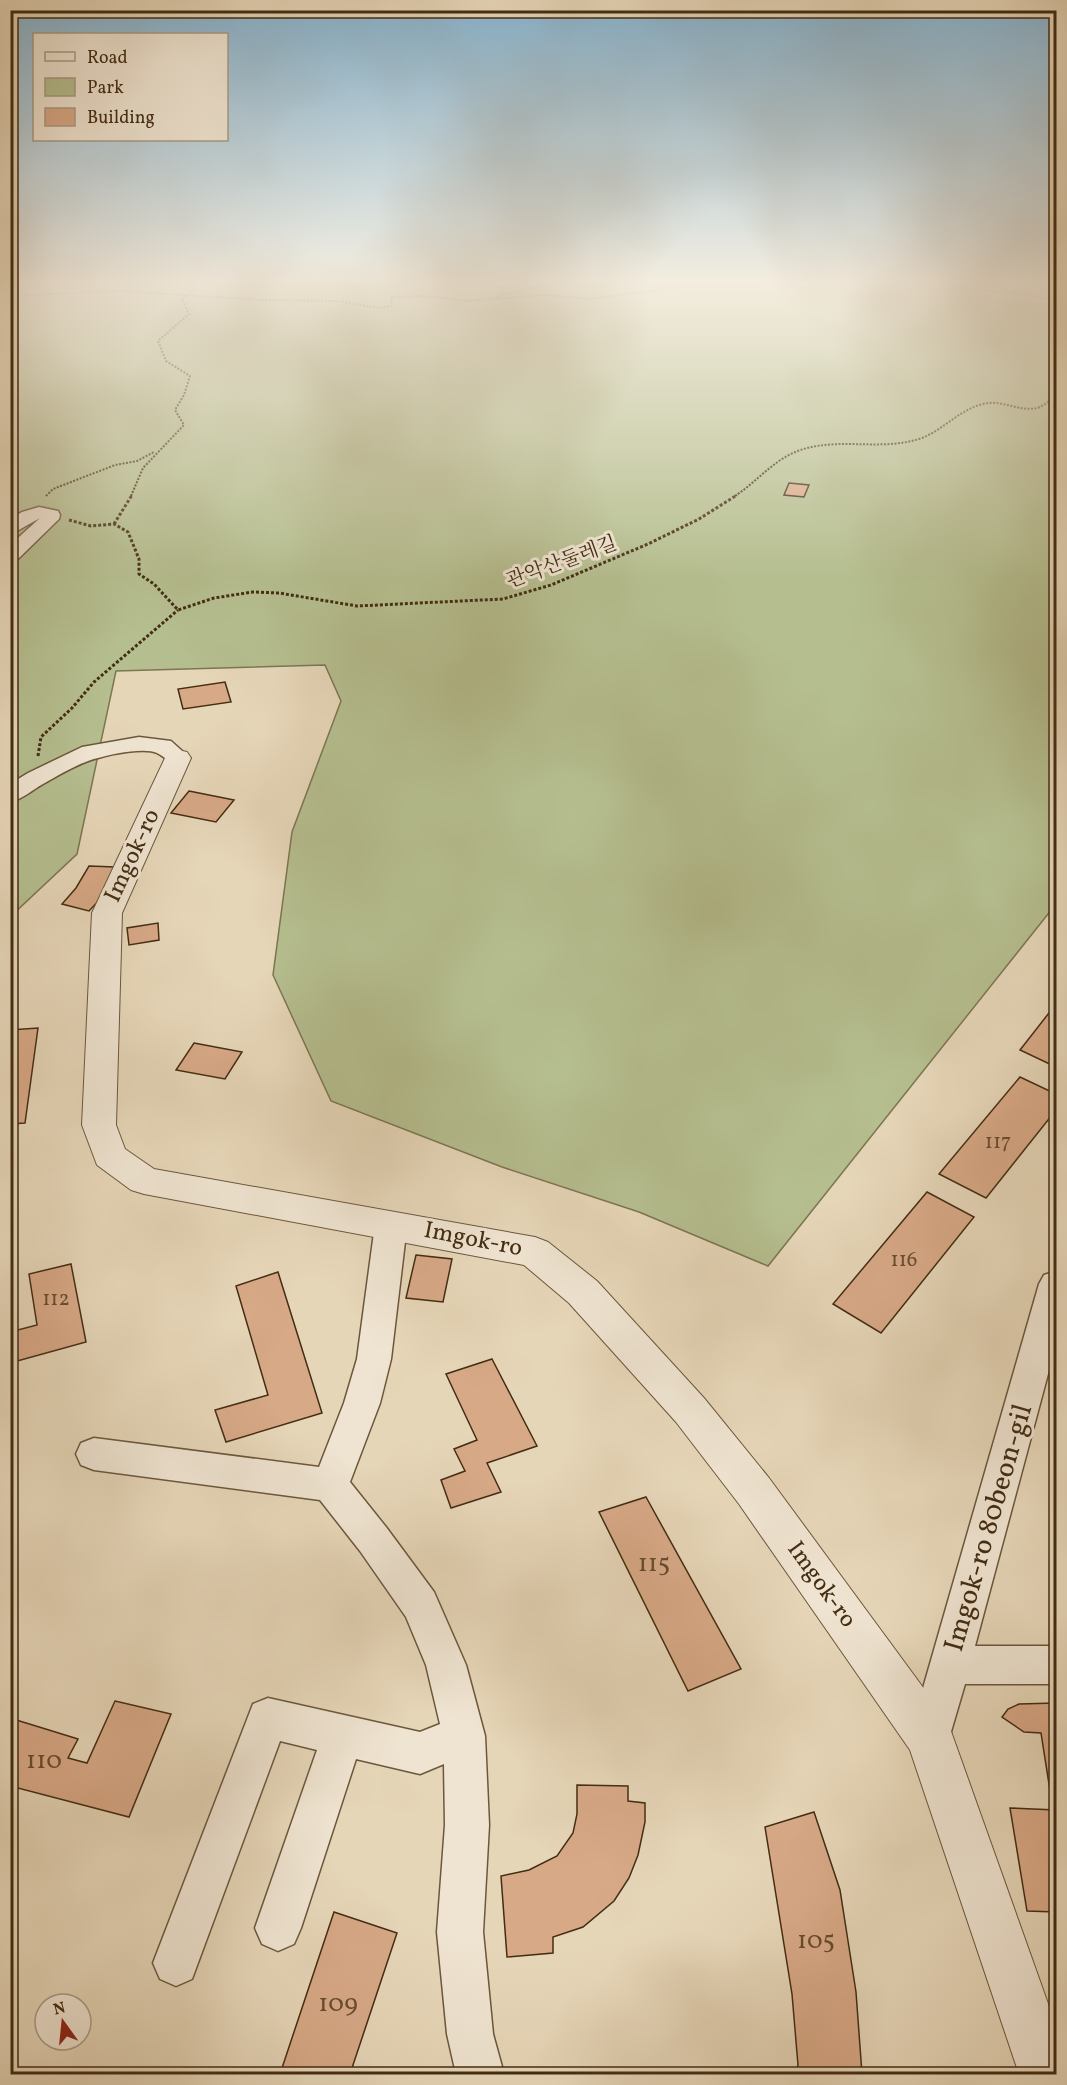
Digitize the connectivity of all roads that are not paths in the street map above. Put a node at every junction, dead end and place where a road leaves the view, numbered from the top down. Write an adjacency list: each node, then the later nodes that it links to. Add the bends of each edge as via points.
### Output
1 (10, 529): 2 (street, via 25,516 48,516)
2 (10, 556)
3 (178, 758): 4 (street, Imgok-ro, via 163,746 139,744 90,752); 5 (street, Imgok-ro, via 107,913 99,1125 110,1156 144,1181)
4 (10, 795)
5 (391, 1225): 8 (street, via 374,1359 362,1403); 13 (street, Imgok-ro, via 535,1252 583,1292 690,1410 733,1464)
6 (1056, 1284): 9 (street, Imgok-ro 80beon-gil)
7 (94, 1454): 8 (street)
8 (330, 1485): 12 (street, via 420,1605 446,1665)
9 (951, 1665): 10 (street); 13 (street, Imgok-ro 80beon-gil)
10 (1056, 1665)
11 (343, 1735): 12 (street, via 420,1753); 14 (street); 15 (street, via 268,1718)
12 (464, 1736): 16 (street, via 467,1825 460,1932 470,2034)
13 (930, 1737): 17 (street, Imgok-ro)
14 (278, 1928)
15 (176, 1963)
16 (480, 2074)
17 (1046, 2074)

